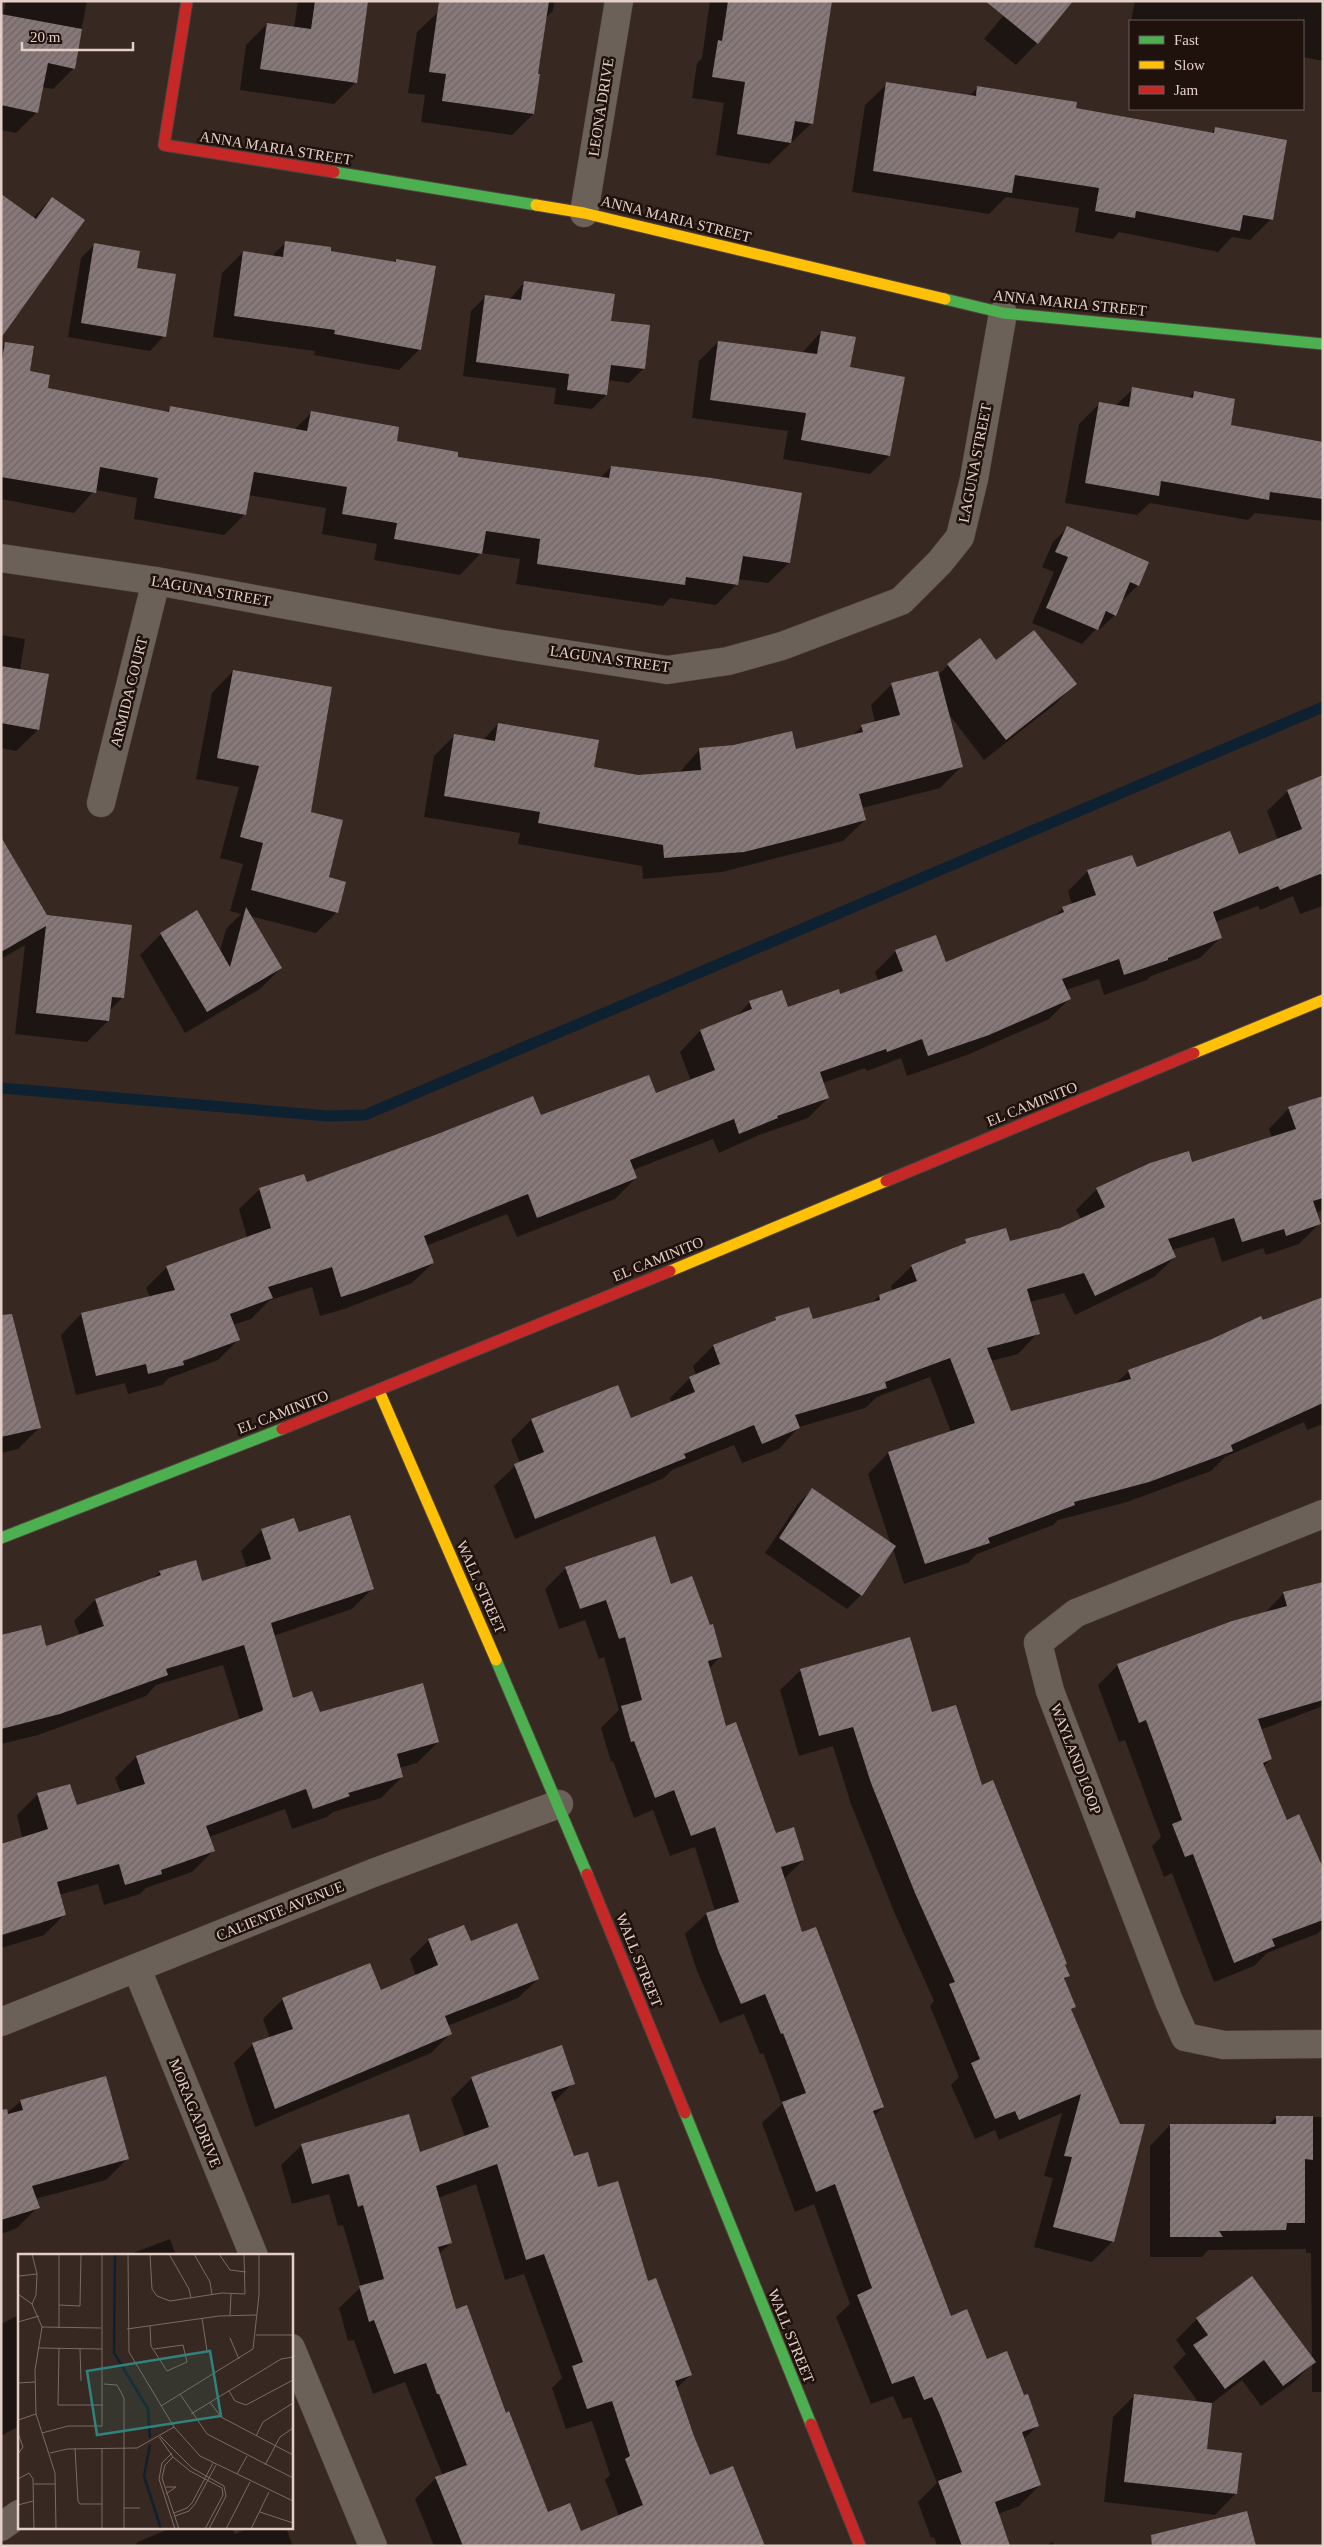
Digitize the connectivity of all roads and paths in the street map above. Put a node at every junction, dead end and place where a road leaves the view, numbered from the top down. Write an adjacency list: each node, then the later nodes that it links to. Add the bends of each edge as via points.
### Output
1 (187, 1): 3 (street, ANNA MARIA STREET, via 164,144)
2 (619, 1): 3 (street, LEONA DRIVE)
3 (584, 213): 4 (street, ANNA MARIA STREET)
4 (1003, 313): 5 (street, ANNA MARIA STREET); 7 (street, LAGUNA STREET, via 974,480 960,537 901,601 782,646 728,661 667,670 489,642)
5 (1323, 344)
6 (1, 558): 7 (street, LAGUNA STREET)
7 (156, 581): 8 (street, ARMIDA COURT)
8 (100, 803)
9 (1323, 1000): 10 (street, EL CAMINITO)
10 (379, 1391): 12 (street, EL CAMINITO); 13 (street, WALL STREET)
11 (1323, 1514): 16 (street, WAYLAND LOOP, via 1076,1613 1038,1643 1050,1691 1185,2036 1224,2045)
12 (1, 1538)
13 (559, 1804): 14 (street, CALIENTE AVENUE, via 373,1873); 23 (street, WALL STREET)
14 (137, 1969): 15 (street, CALIENTE AVENUE); 17 (street, MORAGA DRIVE)
15 (1, 2022)
16 (1323, 2044)
17 (253, 2254)
18 (292, 2353): 19 (street)
19 (298, 2383): 22 (street)
20 (18, 2515): 21 (street)
21 (1, 2527)
22 (374, 2546)
23 (860, 2546)

